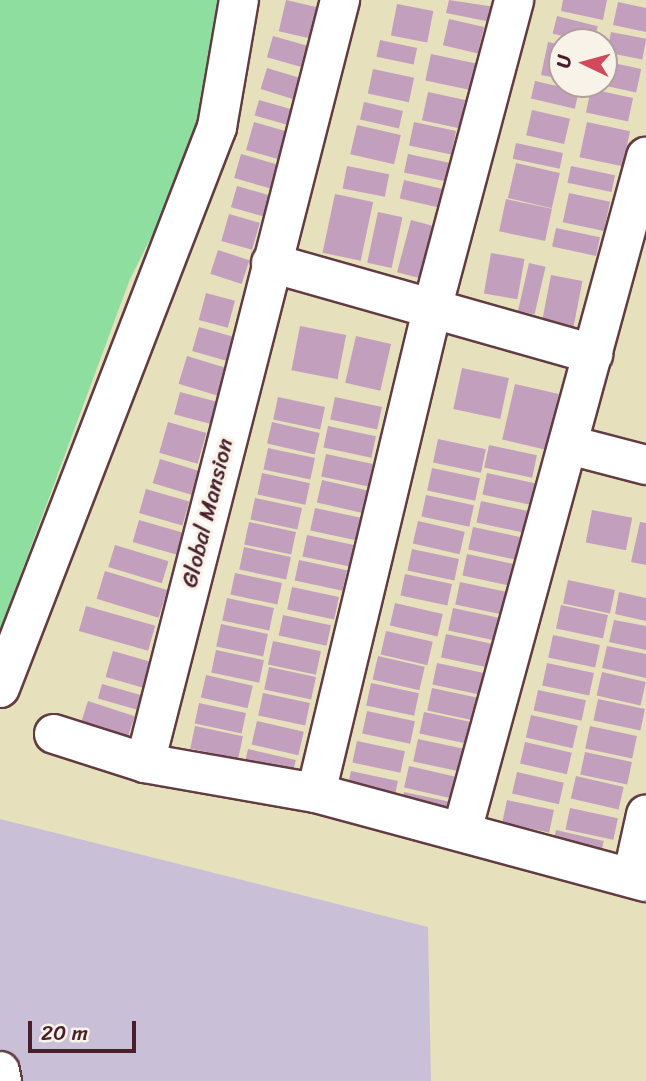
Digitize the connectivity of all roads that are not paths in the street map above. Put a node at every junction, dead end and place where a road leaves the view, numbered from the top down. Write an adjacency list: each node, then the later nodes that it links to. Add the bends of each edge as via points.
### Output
1 (239, 0): 11 (street, via 217,127)
2 (340, 0): 6 (street, Global Mansion)
3 (514, 0): 7 (street)
4 (646, 157): 5 (street)
5 (633, 260): 8 (street)
6 (271, 263): 7 (street); 13 (street, Global Mansion)
7 (432, 309): 8 (street); 14 (street)
8 (593, 354): 9 (street)
9 (569, 445): 10 (street); 16 (street)
10 (646, 465)
11 (0, 688)
12 (54, 734): 13 (street)
13 (145, 763): 14 (street)
14 (316, 793): 16 (street)
15 (646, 815): 17 (street)
16 (462, 831): 17 (street)
17 (639, 880)
18 (0, 1070): 19 (street)
19 (2, 1081)

